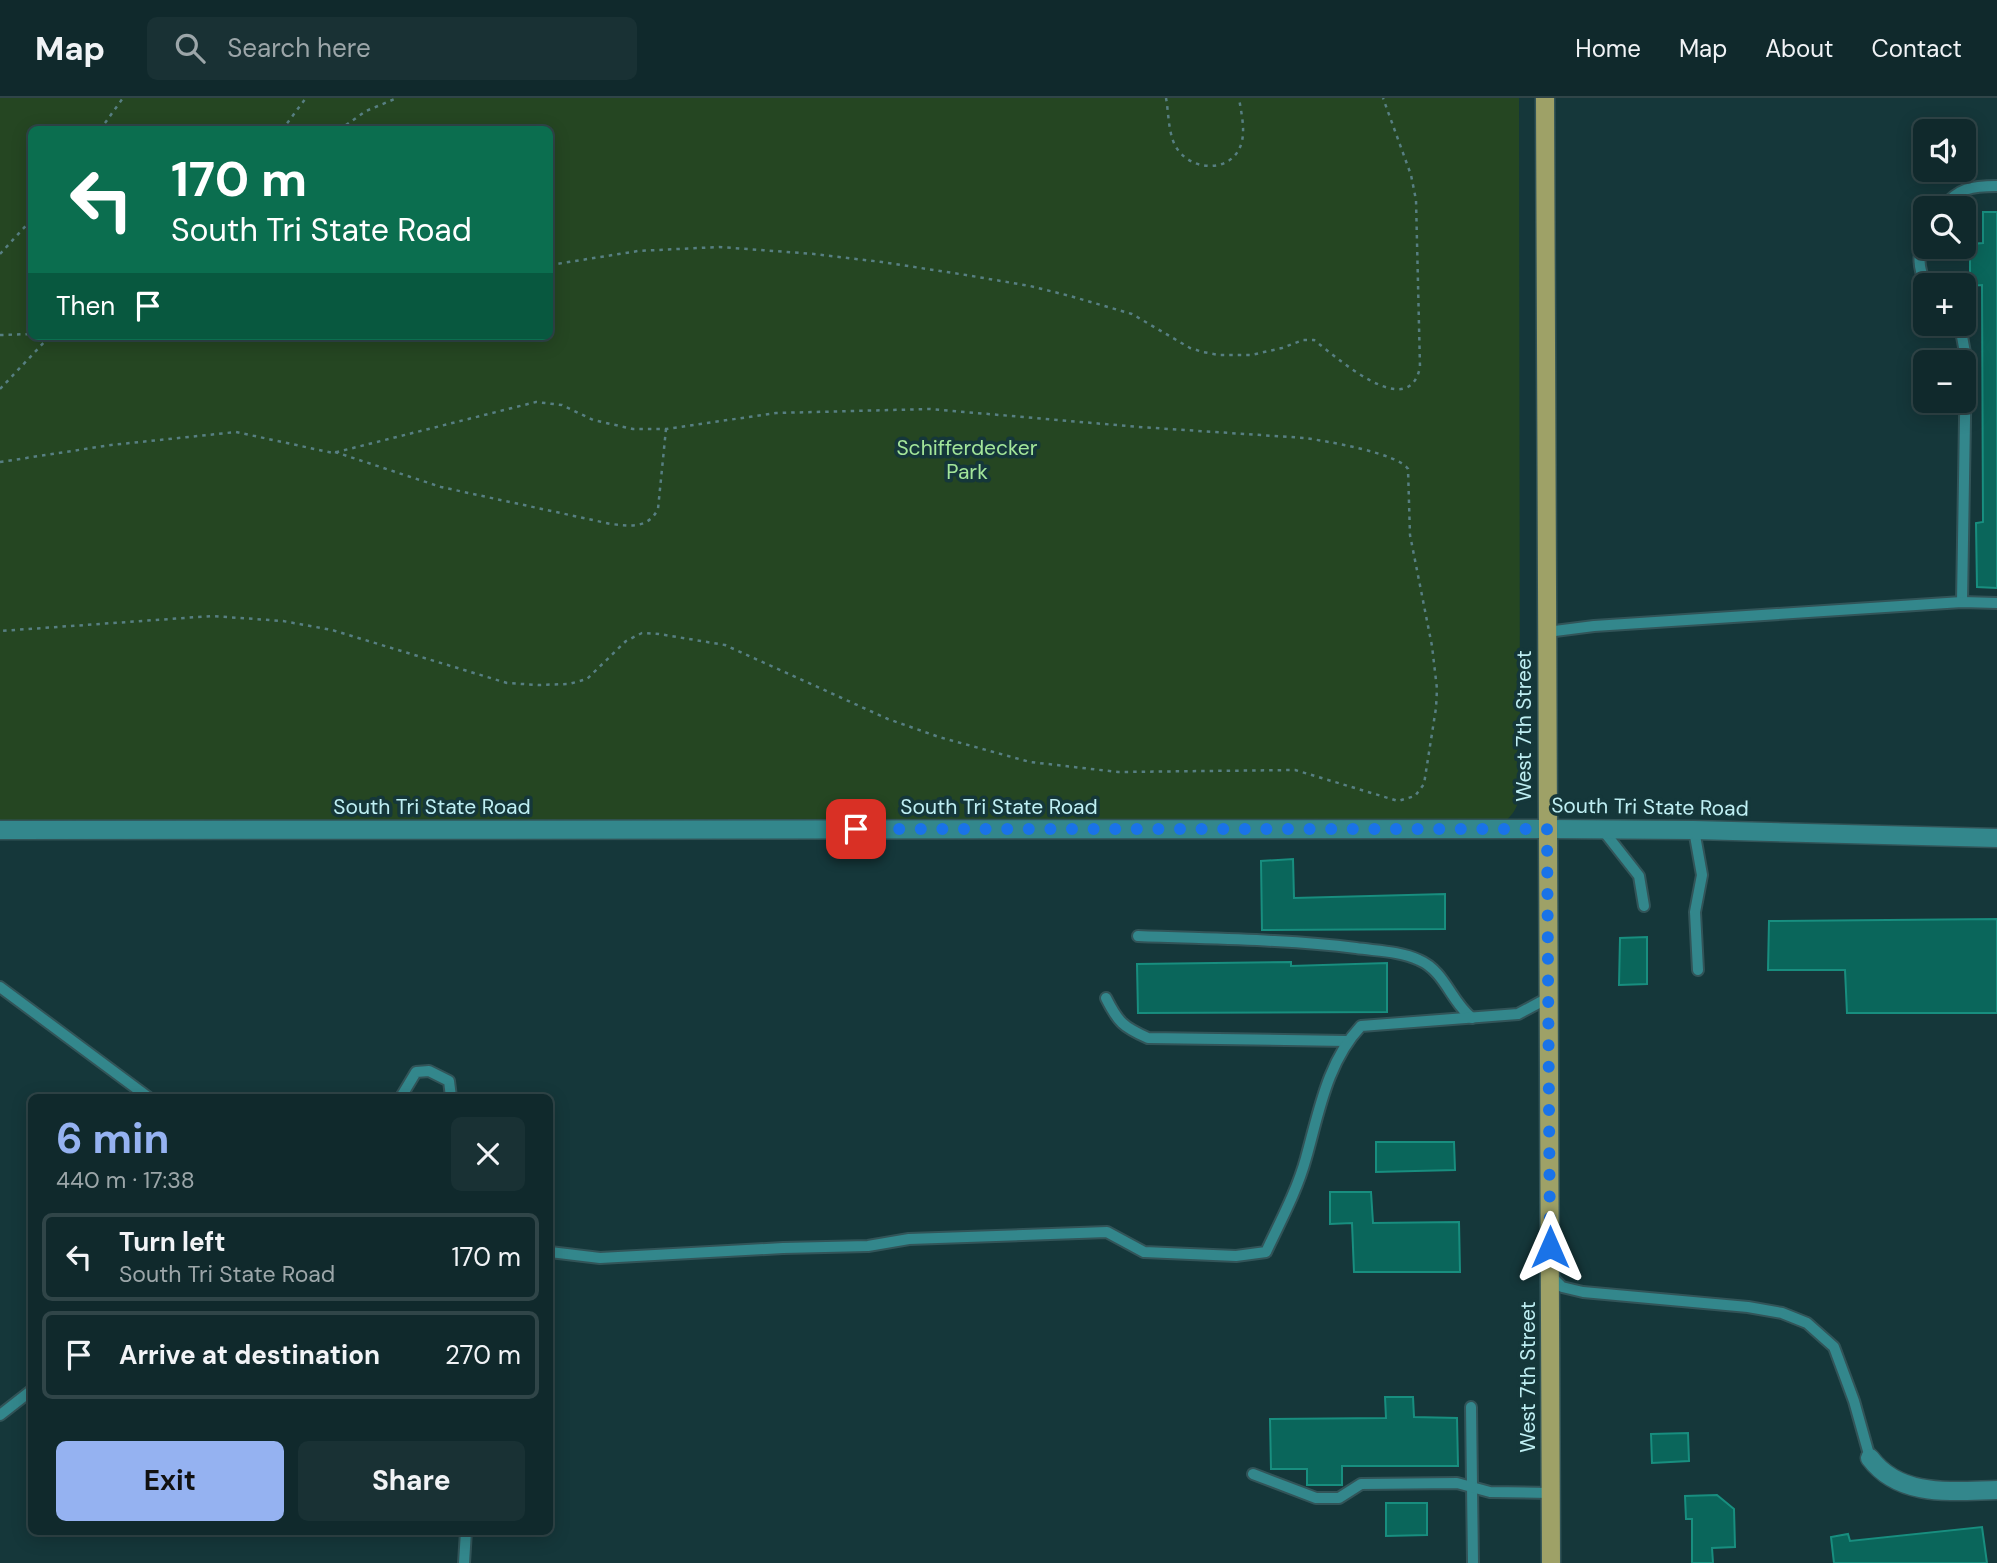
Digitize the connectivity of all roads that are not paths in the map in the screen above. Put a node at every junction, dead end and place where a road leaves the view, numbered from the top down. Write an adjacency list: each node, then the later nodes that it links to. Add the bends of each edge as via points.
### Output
1 (1545, 98): 7 (main road, West 7th Street)
2 (1997, 186): 3 (lane, via 1963,189)
3 (1953, 196)
4 (1962, 336): 5 (lane, via 1966,358)
5 (1962, 602): 6 (lane); 7 (lane)
6 (1997, 603)
7 (1547, 632): 8 (main road, West 7th Street)
8 (1547, 829): 9 (street, South Tri State Road); 10 (street, South Tri State Road); 18 (main road, West 7th Street)
9 (1602, 829): 11 (street, South Tri State Road); 13 (lane, via 1639,876)
10 (0, 830)
11 (1694, 830): 12 (street, South Tri State Road); 15 (lane, via 1702,875 1695,912)
12 (1997, 838)
13 (1644, 906)
14 (1138, 936): 19 (lane, via 1328,944 1395,953 1420,960 1438,973)
15 (1698, 970)
16 (0, 987): 21 (lane)
17 (1106, 998): 20 (lane, via 1116,1019 1148,1038)
18 (1548, 998): 19 (lane, via 1518,1014); 25 (main road, West 7th Street)
19 (1472, 1018): 20 (lane, via 1362,1026)
20 (1347, 1041): 24 (lane, via 1318,1108 1306,1160 1266,1252 1236,1256 1144,1252 1107,1232 600,1258)
21 (144, 1094)
22 (403, 1094): 23 (lane, via 416,1072 429,1071 449,1081)
23 (451, 1094)
24 (553, 1252)
25 (1550, 1275): 29 (lane, via 1562,1287 1583,1293 1748,1307 1807,1323 1834,1347); 33 (main road, West 7th Street)
26 (28, 1393): 28 (lane)
27 (1471, 1407): 31 (lane)
28 (0, 1415)
29 (1870, 1458): 32 (street, via 1894,1480 1916,1488)
30 (1253, 1474): 31 (lane, via 1316,1498 1339,1498 1361,1484 1457,1483)
31 (1472, 1488): 33 (lane); 36 (lane)
32 (1997, 1490)
33 (1551, 1493): 37 (main road, West 7th Street)
34 (466, 1535): 35 (lane)
35 (464, 1563)
36 (1472, 1563)
37 (1551, 1563)

